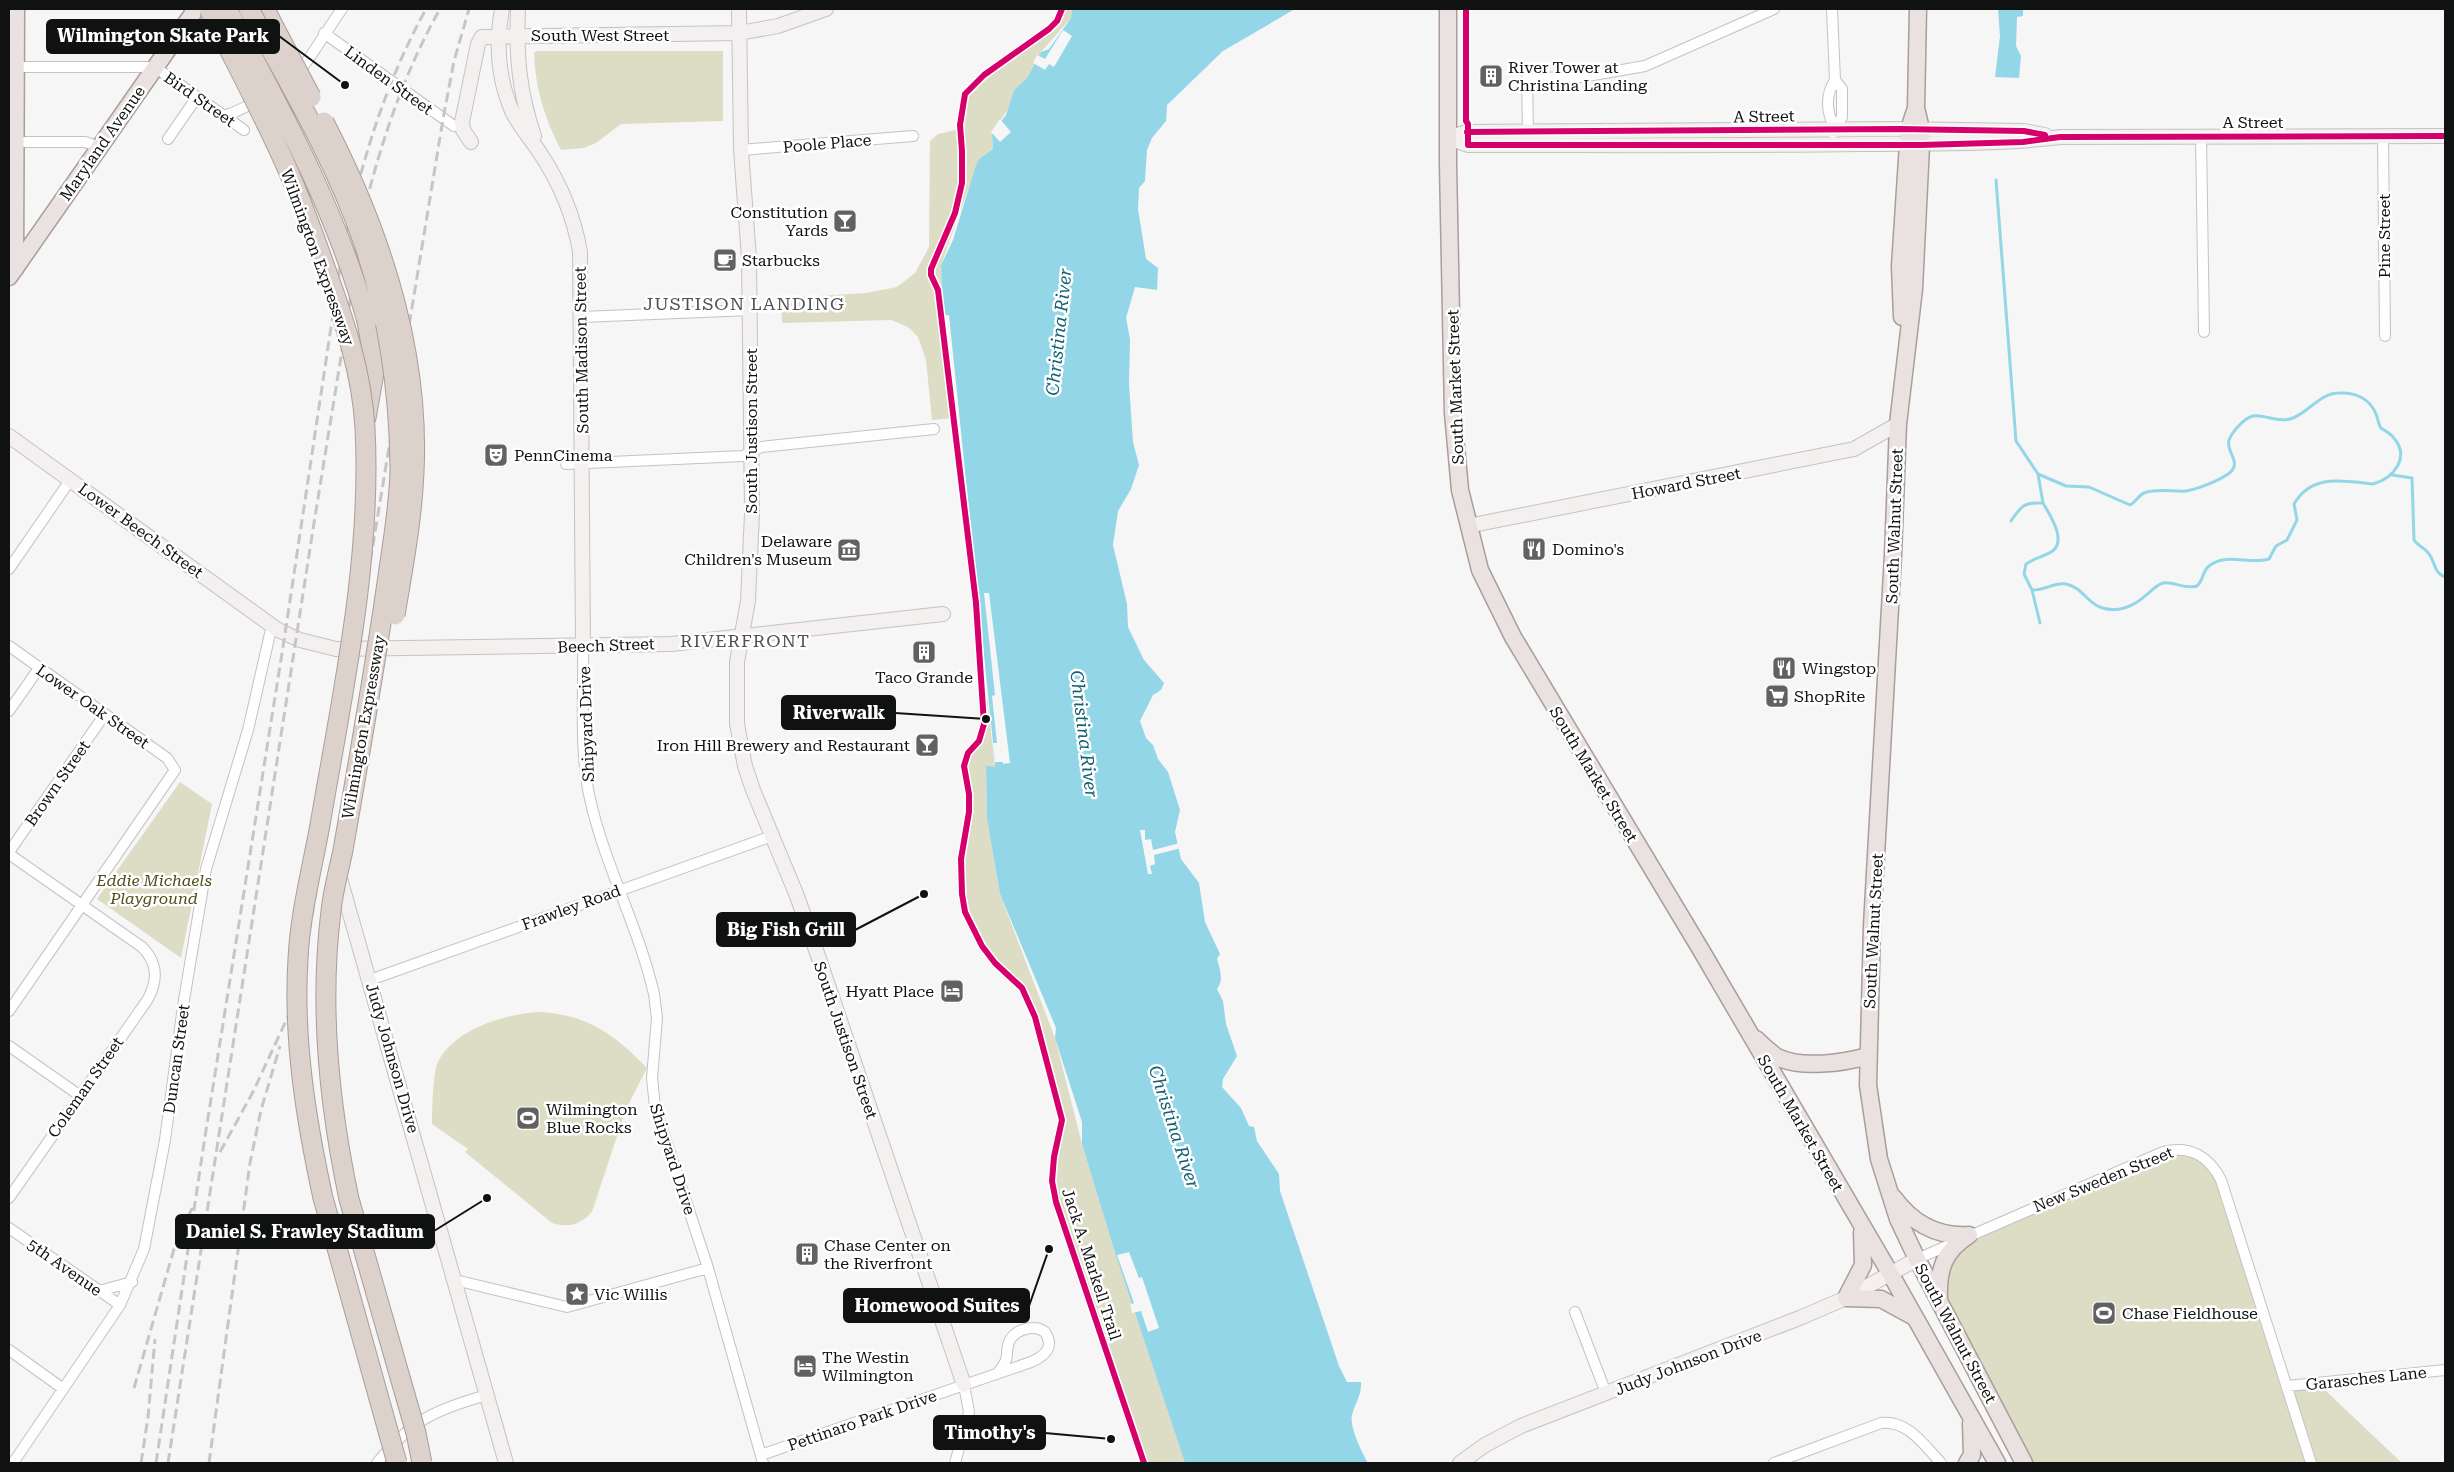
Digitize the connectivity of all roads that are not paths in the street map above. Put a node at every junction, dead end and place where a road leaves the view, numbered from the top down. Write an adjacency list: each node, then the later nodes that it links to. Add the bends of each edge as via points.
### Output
1 (16, 9): 20 (main road)
2 (196, 9): 21 (main road, Maryland Avenue)
3 (209, 9): 47 (highway, Wilmington Expressway, bridge, via 290,174 308,221 349,332)
4 (227, 9): 47 (highway, bridge, via 311,170 351,265 367,320 375,367)
5 (249, 9): 65 (highway, Wilmington Expressway, bridge, via 311,123 350,208 370,264 389,342 400,470 385,599)
6 (265, 9): 65 (highway, bridge, via 336,146 370,224 398,313 411,383 415,435 411,511 388,665)
7 (342, 9): 17 (street)
8 (502, 9): 18 (street, South Madison Street)
9 (518, 9): 19 (street, South Madison Street)
10 (739, 9): 16 (street, South Justison Street)
11 (826, 9): 16 (street, South West Street, via 778,26)
12 (1448, 9): 32 (main road, South Market Street)
13 (1774, 9): 33 (street, via 1646,66 1582,77 1527,78)
14 (1832, 9): 25 (street, via 1835,80 1842,89 1842,117)
15 (1918, 9): 28 (main road, South Walnut Street)
16 (739, 33): 19 (street, South West Street); 39 (street, South Justison Street)
17 (324, 34): 23 (street, via 304,65 268,94); 24 (street, Linden Street)
18 (500, 36): 19 (street, South West Street); 36 (street, South West Street, via 482,37 478,44 462,122); 40 (street, South Madison Street, via 501,75 506,94 514,116)
19 (517, 36): 40 (street, South Madison Street, via 523,105)
20 (15, 67): 21 (street); 35 (main road)
21 (155, 67): 22 (street, Bird Street); 38 (main road, Maryland Avenue)
22 (197, 97): 23 (street, Bird Street); 34 (street)
23 (224, 116): 26 (street, Bird Street)
24 (454, 126)
25 (1836, 129): 28 (street, A Street); 33 (street, A Street); 37 (street)
26 (244, 130)
27 (913, 136): 39 (street, Poole Place)
28 (1915, 136): 29 (street, A Street, via 2023,142 2060,138); 37 (street, A Street); 46 (main road, South Walnut Street, via 1914,289)
29 (2201, 136): 30 (street, A Street); 44 (street)
30 (2384, 136): 31 (street, A Street); 45 (street, Pine Street)
31 (2445, 136)
32 (1448, 138): 33 (street, A Street, via 1464,132); 54 (main road, South Market Street, via 1454,413 1460,490)
33 (1528, 138): 37 (street, A Street)
34 (168, 139)
35 (12, 142): 38 (street, via 84,142); 41 (main road)
36 (471, 142)
37 (1826, 145)
38 (100, 146): 41 (main road, Maryland Avenue)
39 (741, 150): 42 (street, South Justison Street)
40 (540, 153): 43 (street, South Madison Street, via 558,182 577,236)
41 (11, 272)
42 (750, 310): 43 (street); 50 (street, South Justison Street)
43 (582, 317): 52 (street, South Madison Street)
44 (2204, 332)
45 (2385, 336)
46 (1898, 424): 54 (street, Howard Street, via 1854,449); 74 (main road, South Walnut Street)
47 (365, 426): 104 (highway, Wilmington Expressway, bridge, via 365,524 355,612 304,908 298,959 298,1008 306,1111 314,1158)
48 (934, 429): 50 (street, via 761,447)
49 (9, 436): 53 (street, Lower Beech Street)
50 (751, 452): 52 (street, via 743,456); 58 (street, South Justison Street, via 750,571)
51 (566, 464): 52 (street)
52 (583, 464): 60 (street, South Madison Street)
53 (71, 479): 55 (street); 57 (street, Lower Beech Street)
54 (1468, 526): 72 (main road, South Market Street, via 1480,570 1506,626)
55 (9, 569)
56 (943, 614): 58 (street, Beech Street)
57 (272, 625): 61 (street, Beech Street, via 300,640 319,645); 85 (street, Duncan Street, via 248,730 206,869 165,1140 144,1249)
58 (742, 637): 60 (street, Beech Street, via 670,644); 66 (street, South Justison Street, via 736,689 737,724 745,766)
59 (9, 646): 62 (street, Lower Oak Street)
60 (583, 646): 61 (street, Beech Street); 68 (street, Shipyard Drive, via 586,780 593,813)
61 (372, 649): 70 (street, Judy Johnson Drive, via 335,855)
62 (39, 668): 63 (street); 64 (street, Lower Oak Street)
63 (9, 711)
64 (105, 714): 67 (street, Brown Street); 69 (street, Lower Oak Street, via 167,758 174,767 173,776)
65 (364, 728): 105 (highway, Wilmington Expressway, bridge, via 330,912 326,1017 330,1086 350,1199)
66 (772, 836): 68 (street, Frawley Road); 95 (street, South Justison Street, via 800,905)
67 (9, 853): 69 (street)
68 (619, 890): 70 (street, Frawley Road); 82 (street, Shipyard Drive, via 654,994 657,1018 652,1078 654,1107)
69 (82, 905): 71 (street); 75 (street, Coleman Street, via 142,947 154,961 156,974 148,999)
70 (370, 980): 84 (street, Judy Johnson Drive)
71 (9, 1011)
72 (1748, 1033): 74 (main road, via 1778,1057 1792,1061 1826,1062); 78 (main road, South Market Street)
73 (9, 1046): 75 (street)
74 (1868, 1056): 76 (main road, South Walnut Street, via 1872,1120)
75 (79, 1095): 77 (street, Coleman Street)
76 (1887, 1188): 80 (main road, via 1916,1222 1944,1234); 81 (main road, South Walnut Street)
77 (9, 1198)
78 (1862, 1227): 83 (main road, South Market Street); 87 (main road, via 1863,1265)
79 (9, 1228): 86 (street, 5th Avenue)
80 (1969, 1235): 81 (street, New Sweden Street); 88 (main road, via 1954,1245 1943,1261); 96 (street, New Sweden Street, via 2163,1152 2181,1149 2198,1154 2211,1164 2221,1180)
81 (1916, 1259): 83 (street, Judy Johnson Drive); 88 (main road, South Walnut Street)
82 (708, 1268): 84 (street, via 567,1307); 101 (street, Shipyard Drive)
83 (1890, 1273): 87 (street, Judy Johnson Drive); 91 (main road, South Market Street)
84 (455, 1280): 99 (street, Judy Johnson Drive)
85 (132, 1282): 86 (street); 89 (street, Duncan Street)
86 (99, 1290): 89 (street, 5th Avenue)
87 (1846, 1298): 91 (main road, via 1881,1299); 98 (street, Judy Johnson Drive)
88 (1939, 1300): 113 (main road, South Walnut Street)
89 (120, 1305): 97 (street, Duncan Street)
90 (1575, 1312): 98 (street)
91 (1914, 1318): 100 (main road, South Market Street)
92 (9, 1350): 97 (street)
93 (2445, 1370): 96 (street, Garasches Lane)
94 (997, 1374): 94 (street, Pettinaro Park Drive, via 1044,1356 1050,1343 1045,1332 1031,1328 1012,1337 1006,1360); 95 (street, Pettinaro Park Drive)
95 (964, 1385): 101 (street, Pettinaro Park Drive); 107 (street, via 969,1412)
96 (2287, 1386): 114 (street)
97 (62, 1388): 102 (street, Duncan Street)
98 (1606, 1393): 108 (street, Judy Johnson Drive, via 1509,1432)
99 (487, 1395): 103 (street, via 428,1416 406,1430); 106 (street, Judy Johnson Drive)
100 (1971, 1418): 111 (main road, via 1973,1450); 112 (main road, South Market Street)
101 (762, 1459)
102 (13, 1463)
103 (377, 1463)
104 (397, 1463)
105 (422, 1463)
106 (506, 1463)
107 (955, 1463)
108 (1460, 1463)
109 (1774, 1463): 110 (street, via 1881,1423 1892,1422 1906,1428)
110 (1941, 1463)
111 (1967, 1463)
112 (1997, 1463)
113 (2024, 1463)
114 (2311, 1463)

